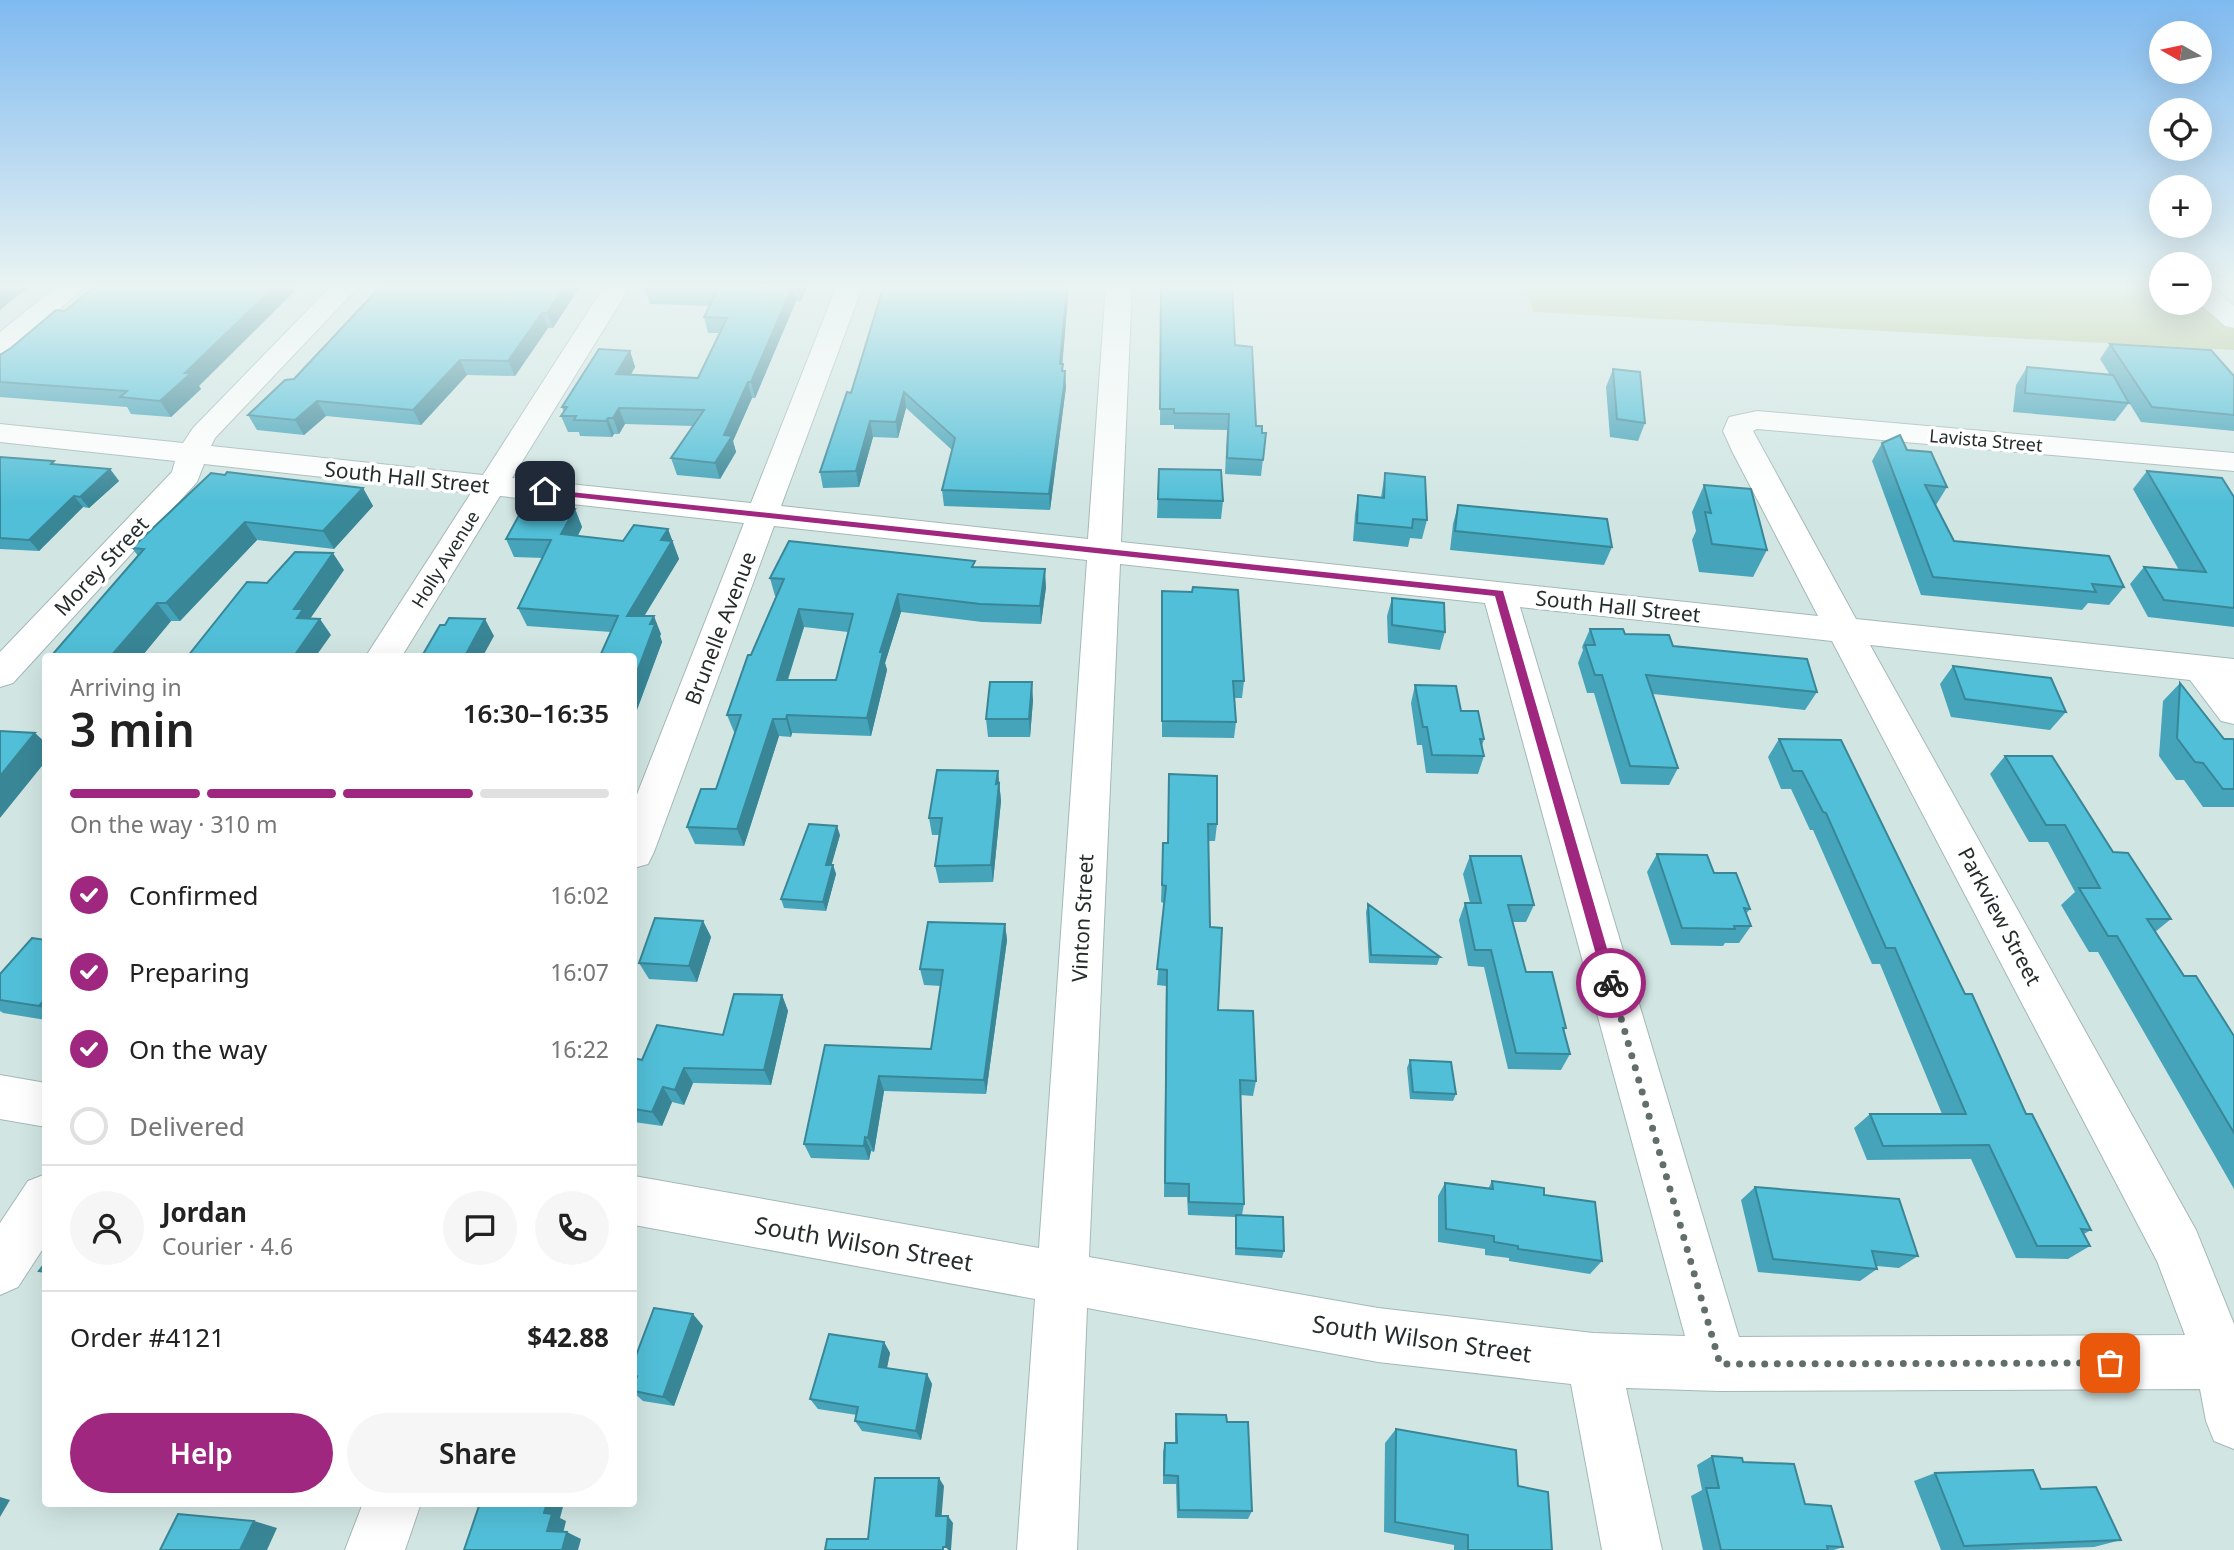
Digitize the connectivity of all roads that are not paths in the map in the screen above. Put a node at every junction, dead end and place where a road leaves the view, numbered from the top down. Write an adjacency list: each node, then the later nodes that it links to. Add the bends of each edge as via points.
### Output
1 (277, 357): 7 (street, Morey Street, via 203,434)
2 (572, 357): 9 (street, Holly Avenue)
3 (823, 357): 10 (street, Brunelle Avenue)
4 (1115, 357): 11 (street, Vinton Street)
5 (1739, 424): 8 (street, Lavista Street, via 1757,421); 13 (street, Parkview Street, via 1748,453)
6 (0, 433): 7 (street, South Hall Street)
7 (192, 453): 9 (street, South Hall Street); 16 (street, Morey Street, via 186,475)
8 (2234, 462)
9 (491, 485): 10 (street, South Hall Street); 14 (street, Holly Avenue)
10 (764, 515): 11 (street, South Hall Street); 18 (street, Brunelle Avenue)
11 (1103, 551): 12 (street, South Hall Street); 24 (street, Vinton Street)
12 (1499, 593): 13 (street, South Hall Street); 27 (street)
13 (1846, 631): 15 (street, South Hall Street); 26 (street, Parkview Street, via 2178,1248)
14 (386, 653)
15 (2217, 670): 17 (street)
16 (0, 674)
17 (2234, 710)
18 (637, 844)
19 (0, 1097): 20 (street)
20 (42, 1104)
21 (637, 1201): 24 (street, South Wilson Street)
22 (42, 1204): 23 (street)
23 (0, 1269)
24 (1061, 1279): 25 (street, South Wilson Street, via 1378,1335); 31 (street, Vinton Street)
25 (1593, 1360): 27 (street, South Wilson Street); 32 (street)
26 (2222, 1362): 27 (street, South Wilson Street); 28 (street, Parkview Street)
27 (1720, 1364)
28 (2234, 1421)
29 (391, 1507): 30 (street)
30 (375, 1550)
31 (1046, 1550)
32 (1632, 1550)

